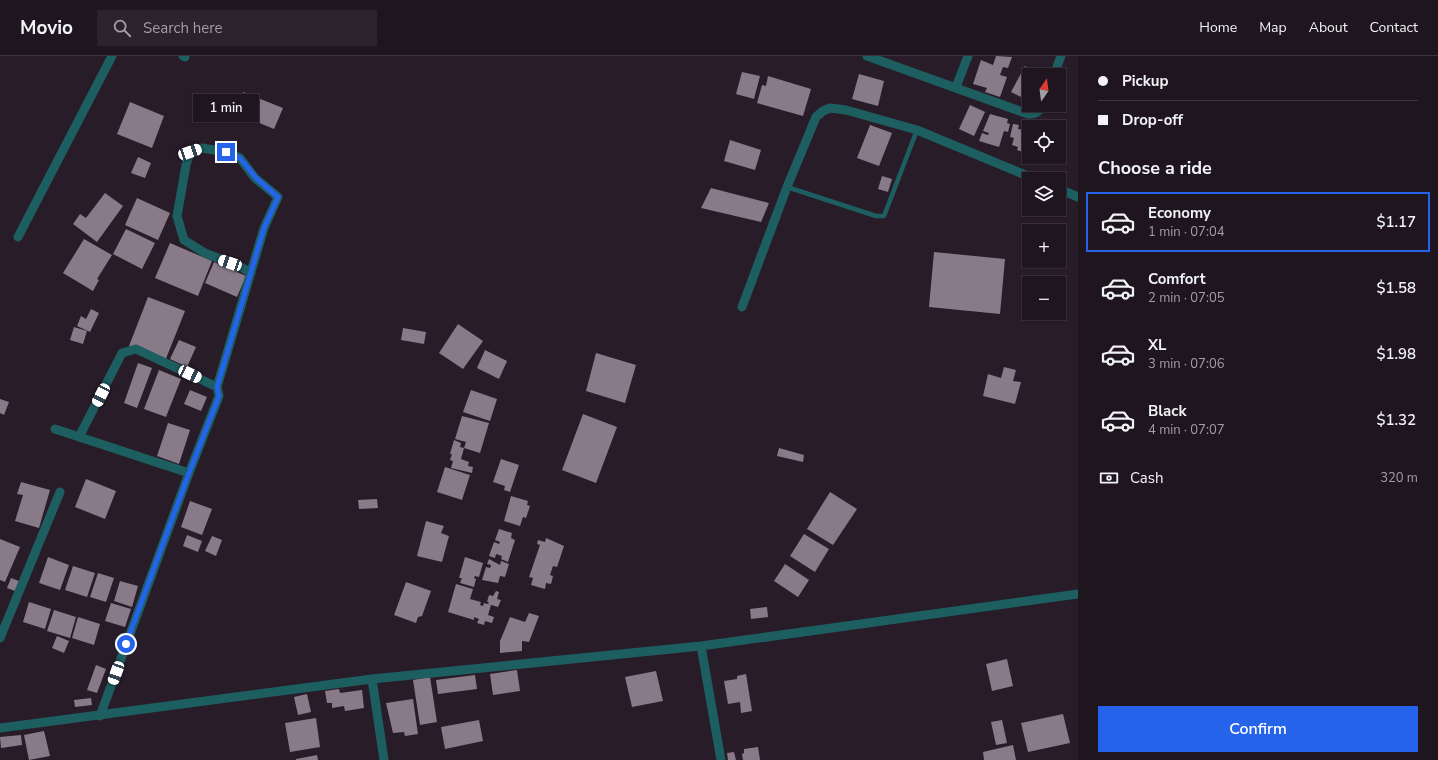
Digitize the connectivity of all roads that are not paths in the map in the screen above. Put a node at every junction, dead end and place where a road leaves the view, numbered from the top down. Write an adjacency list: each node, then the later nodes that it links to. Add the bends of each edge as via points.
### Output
1 (112, 56): 15 (street)
2 (867, 56): 6 (street)
3 (968, 56): 6 (street)
4 (1061, 56): 5 (street)
5 (1057, 68)
6 (956, 87): 7 (street)
7 (1022, 112)
8 (1023, 112): 9 (street)
9 (1038, 112)
10 (917, 130): 11 (street); 12 (street, via 846,110 830,108 823,111 816,117); 12 (lane, via 884,216 876,216)
11 (1022, 174)
12 (787, 187): 17 (street)
13 (1066, 192): 14 (street)
14 (1078, 197)
15 (18, 237)
16 (251, 273): 16 (street, via 264,228 278,197 256,178 240,158 226,152 202,148 190,152 177,216 184,240 205,254); 18 (street)
17 (742, 307)
18 (217, 387): 20 (street, via 136,349 128,350 122,354); 21 (street, via 219,396)
19 (55, 429): 20 (street)
20 (79, 437): 21 (street)
21 (189, 473): 27 (street)
22 (60, 492): 24 (street)
23 (1078, 594): 25 (street)
24 (0, 638)
25 (701, 646): 26 (street); 30 (street)
26 (372, 679): 27 (street); 29 (street)
27 (100, 716): 28 (street)
28 (0, 728)
29 (384, 760)
30 (721, 760)

